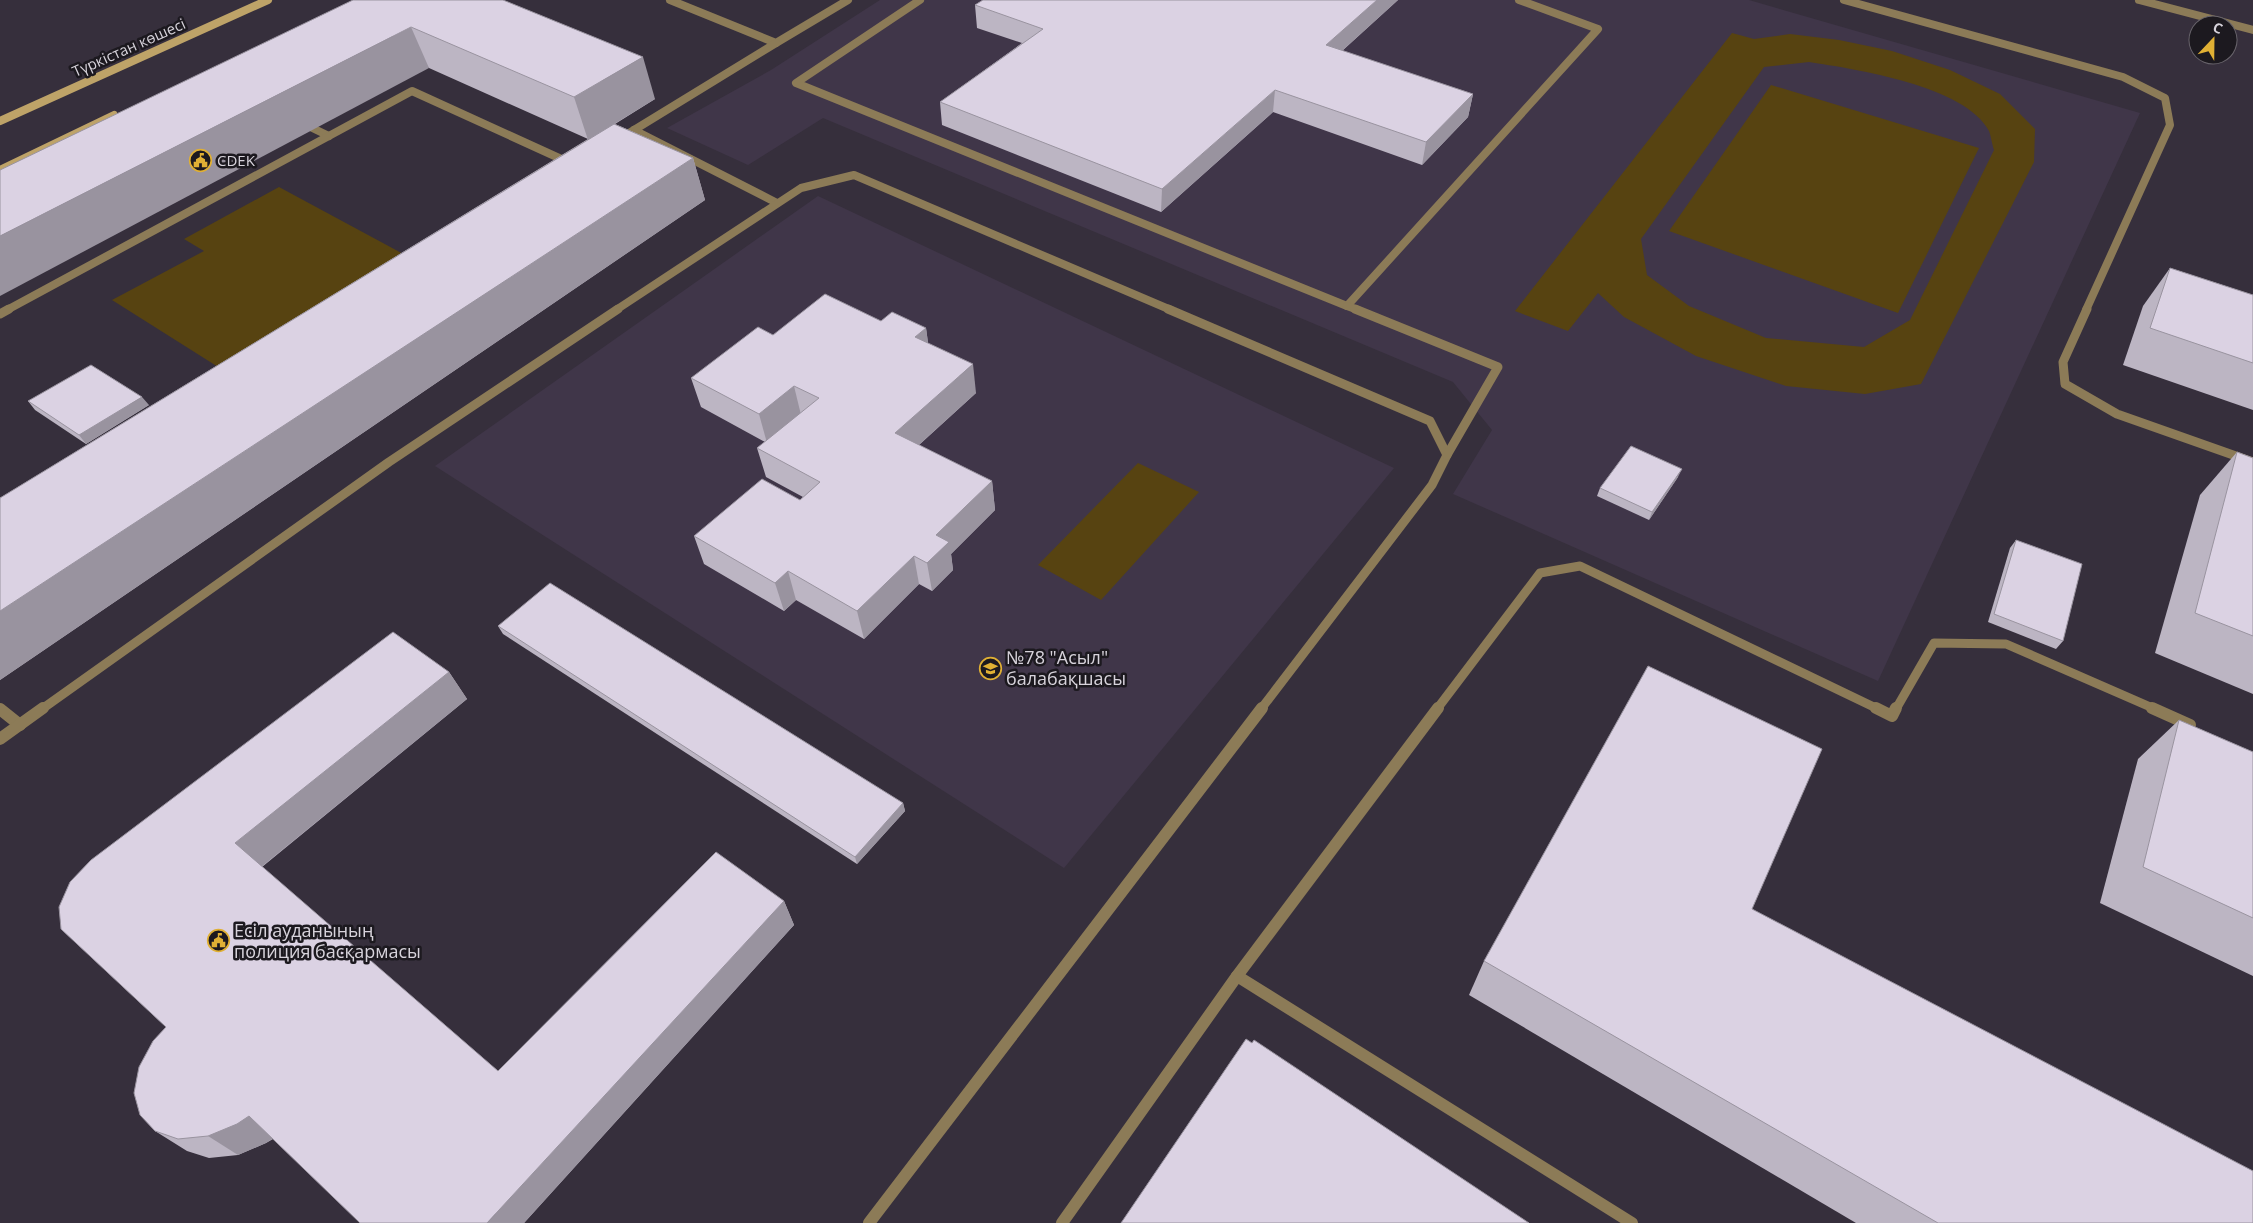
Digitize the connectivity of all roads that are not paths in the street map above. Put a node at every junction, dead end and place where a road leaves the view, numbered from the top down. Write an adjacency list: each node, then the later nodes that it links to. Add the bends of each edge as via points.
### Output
1 (268, 0): 12 (main road, Түркістан көшесі)
2 (670, 0): 9 (lane)
3 (848, 0): 9 (lane)
4 (920, 0): 19 (lane, via 796,83)
5 (1519, 0): 19 (lane, via 1598,29)
6 (1844, 0): 22 (lane, via 2123,77 2164,98 2170,125 2063,362 2065,384 2116,414)
7 (2139, 0): 8 (lane)
8 (2253, 30)
9 (776, 43): 13 (lane)
10 (122, 112): 17 (main road)
11 (293, 119): 14 (lane)
12 (0, 122)
13 (634, 130): 15 (lane); 18 (lane)
14 (329, 136): 16 (lane, via 412,92); 20 (lane)
15 (618, 140)
16 (576, 166)
17 (0, 170)
18 (777, 203): 21 (lane, via 802,188 854,175 1430,421); 24 (lane, via 389,462)
19 (1347, 306): 21 (lane, via 1498,367)
20 (0, 314)
21 (1447, 455): 28 (lane, via 1432,485)
22 (2253, 462)
23 (0, 709): 24 (lane)
24 (20, 725): 26 (lane)
25 (2198, 729): 27 (lane, via 2006,644 1934,642 1892,716 1580,566 1540,573)
26 (0, 739)
27 (1237, 976): 29 (lane); 30 (lane)
28 (869, 1223)
29 (1062, 1223)
30 (1632, 1223)

